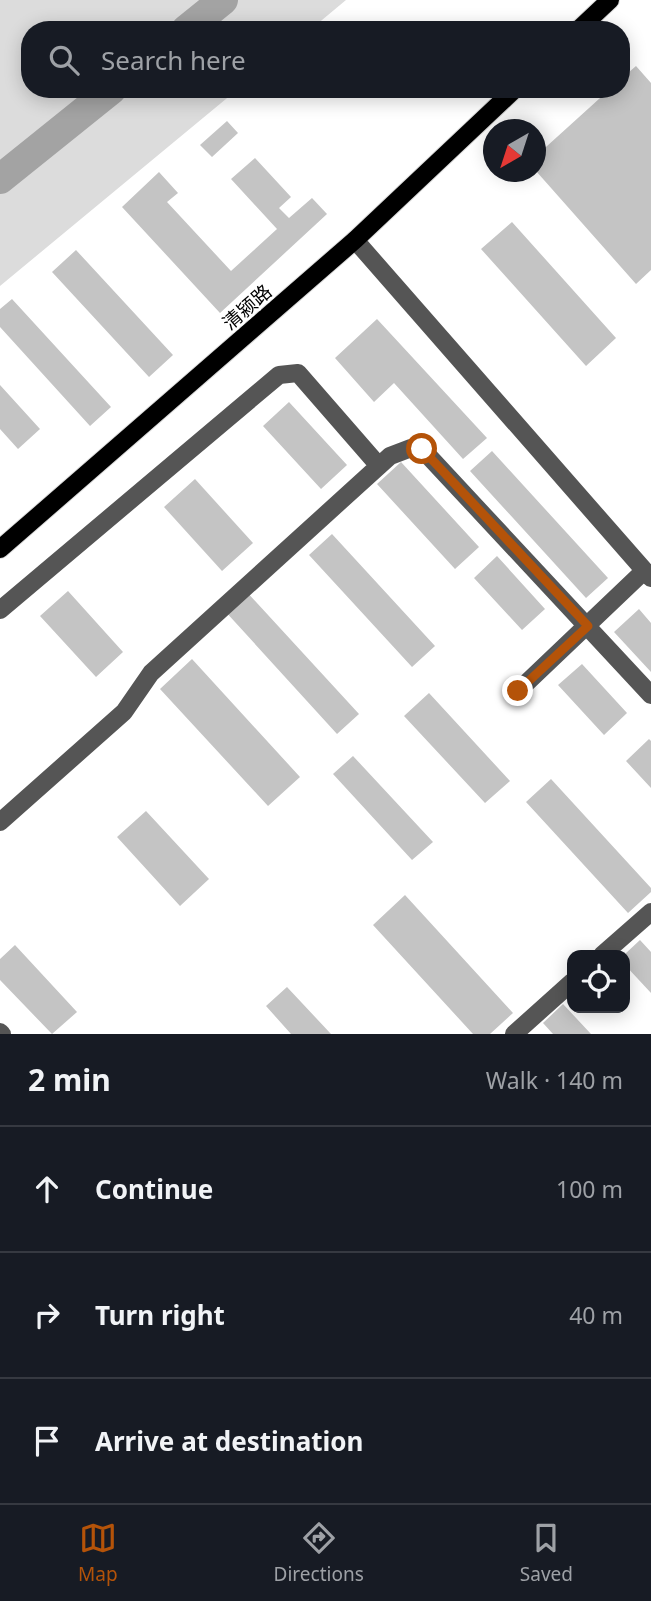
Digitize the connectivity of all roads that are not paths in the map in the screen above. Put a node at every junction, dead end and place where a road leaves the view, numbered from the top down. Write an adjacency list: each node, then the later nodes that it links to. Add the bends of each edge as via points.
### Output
1 (610, 0): 2 (main road)
2 (588, 21)
3 (505, 98): 4 (main road, 清颍路)
4 (355, 240): 6 (main road, 清颍路); 7 (street)
5 (379, 466): 8 (street, via 298,373 279,375); 9 (street, via 390,456 422,449); 12 (street, via 151,673 124,712)
6 (0, 549)
7 (648, 575): 9 (street)
8 (0, 610)
9 (588, 626): 10 (street); 11 (street)
10 (518, 691)
11 (651, 695)
12 (0, 822)
13 (651, 912): 14 (street)
14 (608, 950)
15 (567, 986): 16 (street)
16 (514, 1034)

